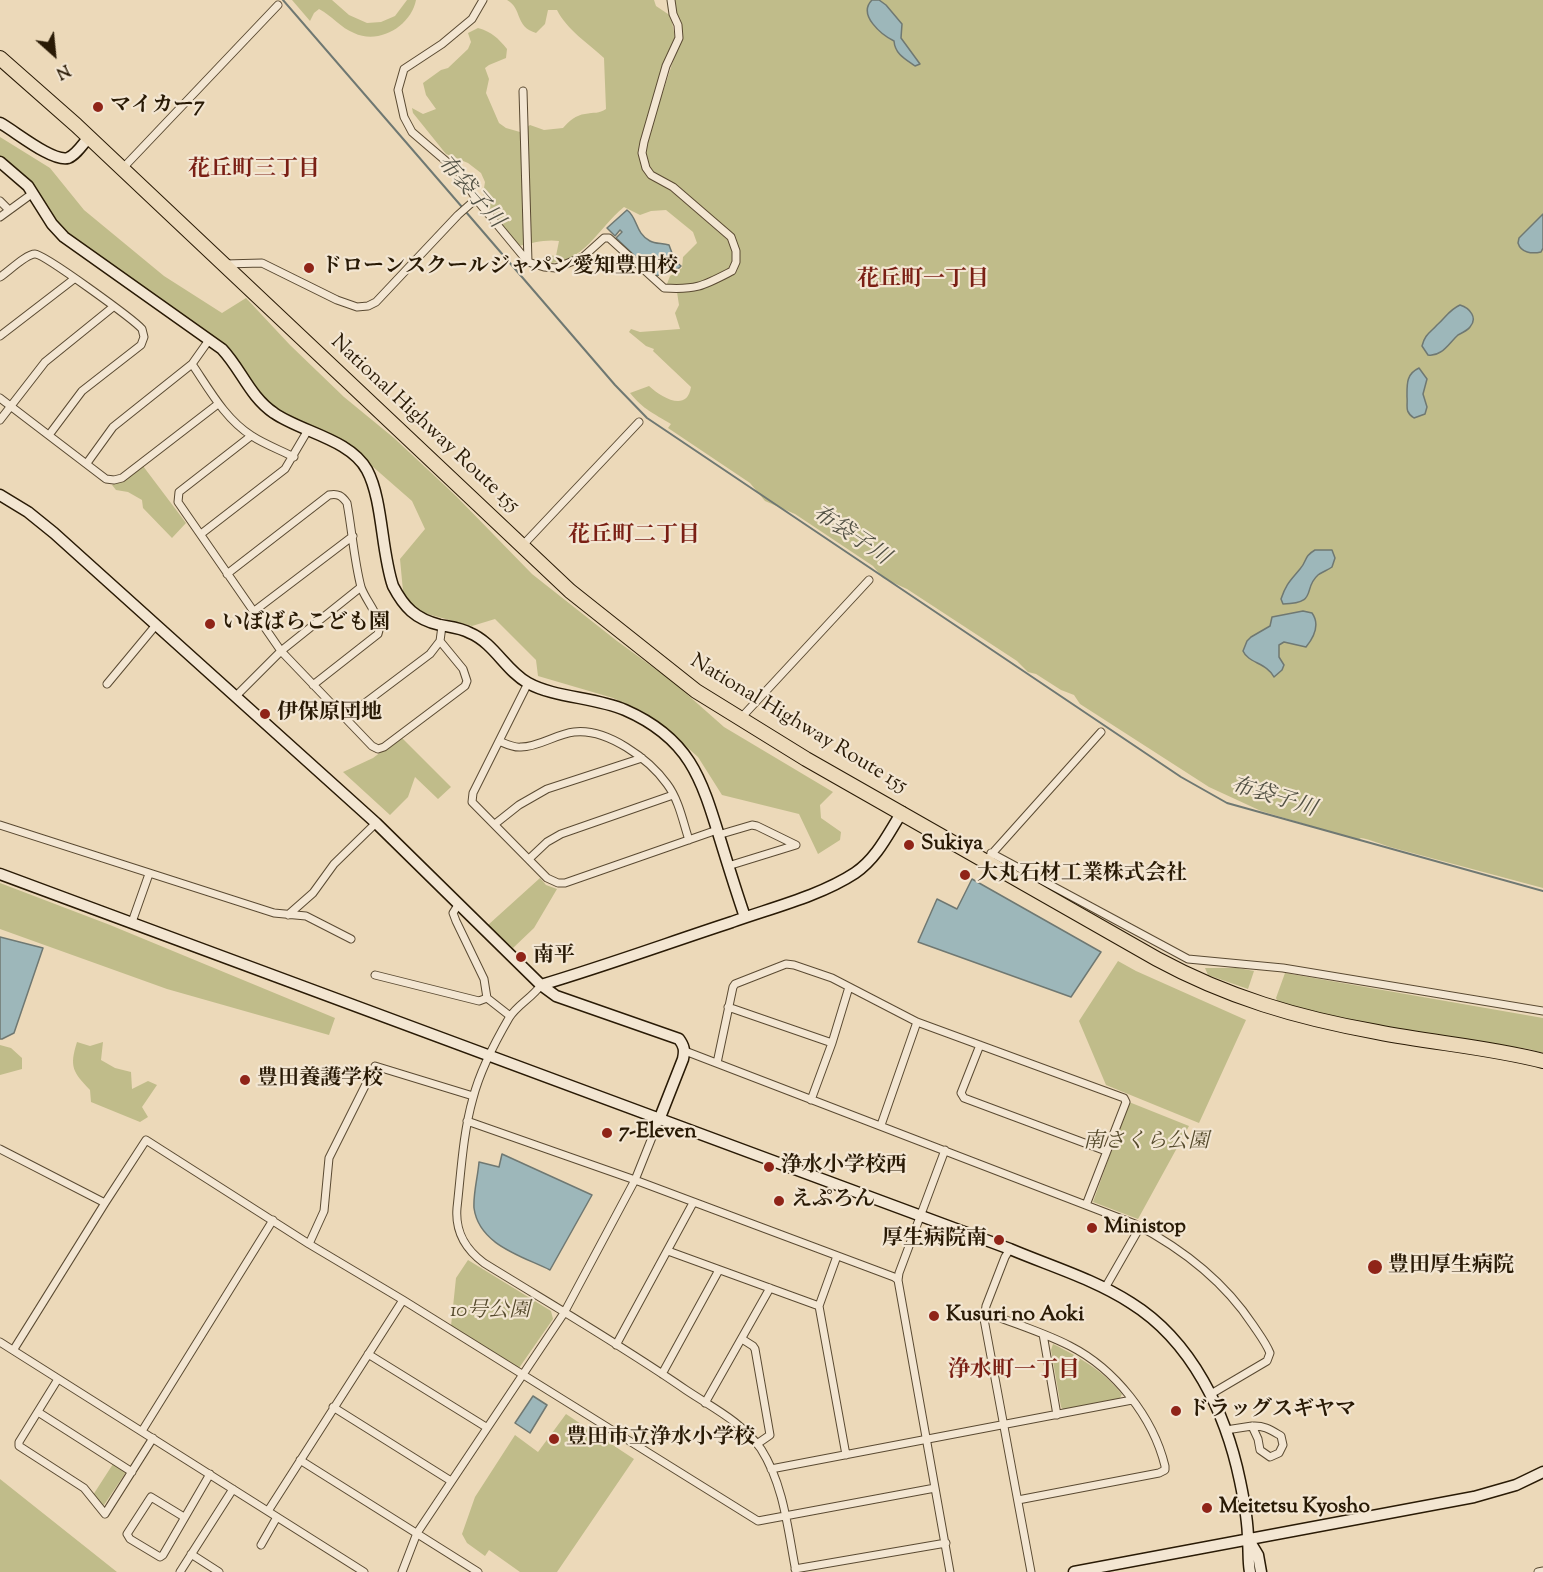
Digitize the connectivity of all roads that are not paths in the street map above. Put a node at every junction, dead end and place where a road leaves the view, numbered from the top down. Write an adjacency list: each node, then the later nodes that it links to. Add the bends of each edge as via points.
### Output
1 (483, 0): 12 (street, via 472,19 404,69 398,90 411,132 460,174)
2 (670, 0): 15 (street, via 679,38 666,66 642,153 646,168 656,179 673,188 731,237 736,251 735,267 701,287 664,288 609,238 563,266 544,267)
3 (278, 6): 9 (street)
4 (0, 58): 7 (highway, National Highway Route 155)
5 (523, 91): 15 (street)
6 (0, 123): 7 (street, via 55,157 74,154)
7 (89, 137): 9 (highway, National Highway Route 155)
8 (0, 162): 10 (street)
9 (123, 168): 16 (highway, National Highway Route 155)
10 (33, 193): 13 (street); 21 (street, via 52,224 71,243)
11 (0, 201): 13 (street)
12 (474, 201): 15 (street); 16 (street, via 368,306 357,307 337,300 262,263)
13 (9, 210): 14 (street)
14 (0, 217)
15 (528, 262)
16 (223, 264): 36 (highway, National Highway Route 155)
17 (0, 277): 18 (street, via 35,254)
18 (74, 279): 19 (street); 20 (street)
19 (113, 308): 25 (street, via 53,354); 29 (street, via 140,326 143,341 82,391)
20 (0, 336)
21 (209, 340): 22 (street); 28 (street, via 229,356 264,405)
22 (192, 364): 24 (street); 32 (street, via 113,427)
23 (0, 398): 25 (street)
24 (218, 404): 30 (street); 32 (street, via 122,478 106,479)
25 (12, 407): 26 (street); 29 (street)
26 (0, 420)
27 (639, 422): 36 (street)
28 (308, 430): 31 (street); 42 (street, via 345,447 360,459 373,483 389,572 398,598 411,612)
29 (50, 435): 32 (street)
30 (251, 436): 31 (street); 34 (street, via 179,492 178,502)
31 (294, 457): 34 (street, via 285,469)
32 (87, 463)
33 (0, 495): 41 (street, via 54,533)
34 (201, 534): 37 (street)
35 (353, 536): 37 (street, via 347,503 341,496 329,495); 39 (street); 40 (street)
36 (522, 546): 50 (highway, National Highway Route 155, via 570,591 696,692)
37 (227, 574): 40 (street)
38 (869, 580): 50 (street)
39 (362, 587): 44 (street); 47 (street, via 380,624 378,634)
40 (253, 612): 44 (street)
41 (156, 625): 46 (street); 48 (street)
42 (442, 626): 43 (street); 45 (street, via 472,633)
43 (440, 641): 49 (street, via 430,654); 49 (street, via 463,669 465,686 378,749)
44 (280, 651): 47 (street); 48 (street)
45 (528, 683): 52 (street); 59 (street, via 613,705 646,720 678,747 697,772)
46 (108, 684)
47 (313, 685): 49 (street)
48 (236, 696): 56 (street)
49 (345, 718)
50 (740, 719): 55 (highway, National Highway Route 155)
51 (1101, 732): 61 (street)
52 (499, 741): 53 (street, via 523,747 582,732 608,737); 57 (street, via 472,802)
53 (642, 758): 54 (street); 57 (street, via 548,789)
54 (673, 795): 60 (street); 62 (street, via 561,834)
55 (902, 812): 61 (highway, National Highway Route 155); 68 (street, via 881,847 856,872 823,889)
56 (376, 823): 66 (street); 67 (street)
57 (495, 824): 62 (street)
58 (0, 825): 65 (street)
59 (718, 833): 60 (street); 63 (street); 63 (street, via 752,825 796,844)
60 (689, 840): 62 (street, via 565,883 547,878)
61 (988, 857): 76 (street, via 1188,959 1283,968); 83 (highway, National Highway Route 155, via 1184,974 1252,1002 1342,1025)
62 (529, 859)
63 (728, 866): 68 (street)
64 (0, 874): 69 (street)
65 (148, 874): 67 (street); 69 (street)
66 (458, 905): 72 (street); 74 (street, via 453,913 484,979)
67 (288, 915): 70 (street, via 306,916)
68 (745, 917): 72 (street)
69 (132, 922): 82 (street)
70 (351, 939)
71 (375, 975): 74 (street, via 479,1001)
72 (541, 985): 77 (street); 81 (street, via 556,996 679,1039)
73 (849, 987): 75 (street, via 826,975 786,964 735,984); 78 (street); 79 (street)
74 (487, 998): 77 (street)
75 (728, 1007): 79 (street); 84 (street)
76 (1543, 1011)
77 (510, 1016): 82 (street)
78 (917, 1022): 80 (street); 89 (street)
79 (832, 1044): 86 (street)
80 (980, 1045): 92 (street, via 961,1093 964,1098); 92 (street, via 1124,1098 1126,1102)
81 (685, 1051): 84 (street); 87 (street)
82 (490, 1056): 85 (street); 87 (street)
83 (1543, 1061)
84 (717, 1063): 86 (street)
85 (473, 1096): 88 (street); 100 (street, via 375,1066 329,1158 324,1211)
86 (811, 1100): 89 (street)
87 (659, 1120): 93 (street); 97 (street)
88 (467, 1121): 93 (street); 111 (street, via 456,1221 460,1237 475,1257)
89 (882, 1125): 91 (street)
90 (0, 1149): 94 (street)
91 (945, 1150): 96 (street); 97 (street)
92 (1106, 1150): 96 (street)
93 (635, 1180): 95 (street); 111 (street)
94 (105, 1203): 98 (street, via 146,1140); 116 (street)
95 (693, 1203): 102 (street); 103 (street)
96 (1086, 1205): 99 (street)
97 (920, 1217): 101 (street); 105 (street)
98 (273, 1220): 100 (street); 131 (street)
99 (1140, 1227): 107 (street); 121 (street, via 1176,1248 1211,1276 1246,1315 1268,1348 1267,1361)
100 (309, 1244): 108 (street)
101 (1010, 1250): 107 (street); 110 (street)
102 (668, 1251): 104 (street); 115 (street)
103 (837, 1256): 105 (street); 109 (street)
104 (719, 1270): 106 (street); 119 (street)
105 (898, 1280): 133 (street)
106 (770, 1288): 109 (street); 113 (street)
107 (1105, 1288): 121 (street, via 1133,1304 1170,1337)
108 (403, 1300): 117 (street); 118 (street)
109 (819, 1306): 135 (street)
110 (984, 1312): 112 (street); 127 (street)
111 (564, 1313): 115 (street); 118 (street)
112 (1043, 1335): 122 (street, via 1100,1366); 126 (street)
113 (742, 1339): 123 (street); 134 (street, via 755,1349 770,1435)
114 (0, 1342): 116 (street)
115 (616, 1345): 119 (street)
116 (14, 1349): 120 (street)
117 (368, 1353): 124 (street); 129 (street)
118 (522, 1374): 129 (street); 146 (street, via 758,1521)
119 (662, 1374): 123 (street)
120 (58, 1379): 125 (street); 131 (street)
121 (1211, 1394): 130 (street)
122 (1132, 1400): 126 (street); 144 (street, via 1154,1434 1165,1470)
123 (705, 1403): 134 (street, via 735,1421)
124 (333, 1407): 136 (street); 141 (street)
125 (38, 1412): 138 (street); 138 (street, via 19,1446 84,1488 105,1514)
126 (1057, 1415): 127 (street)
127 (1004, 1425): 133 (street); 144 (street)
128 (1252, 1426): 128 (street, via 1268,1428 1281,1436 1283,1445 1279,1453 1270,1457 1260,1450); 130 (street)
129 (486, 1427): 141 (street)
130 (1226, 1430): 150 (street, via 1240,1482)
131 (142, 1431): 132 (street)
132 (153, 1438): 138 (street); 140 (street)
133 (927, 1440): 135 (street); 142 (street)
134 (757, 1444): 137 (street)
135 (846, 1455): 137 (street)
136 (300, 1460): 145 (street); 149 (street)
137 (771, 1469): 146 (street)
138 (132, 1472)
139 (1543, 1472): 150 (street, via 1495,1492)
140 (210, 1474): 143 (street); 147 (street)
141 (451, 1481): 149 (street)
142 (935, 1488): 146 (street); 151 (street)
143 (233, 1489): 145 (street); 153 (street)
144 (1018, 1500): 162 (street)
145 (268, 1511): 148 (street)
146 (786, 1516): 154 (street)
147 (184, 1517): 147 (street, via 160,1557 130,1539 127,1533 151,1497)
148 (278, 1517): 152 (street); 158 (street)
149 (417, 1533): 159 (street); 160 (street)
150 (1248, 1540): 163 (street); 164 (street); 165 (street)
151 (946, 1543): 154 (street); 161 (street)
152 (261, 1545)
153 (191, 1554): 156 (street); 157 (street)
154 (795, 1571)
155 (1543, 1571): 166 (street)
156 (180, 1572)
157 (219, 1572)
158 (364, 1572)
159 (402, 1572)
160 (478, 1572)
161 (950, 1572)
162 (1032, 1572)
163 (1074, 1572)
164 (1250, 1572)
165 (1261, 1572)
166 (1538, 1572)

